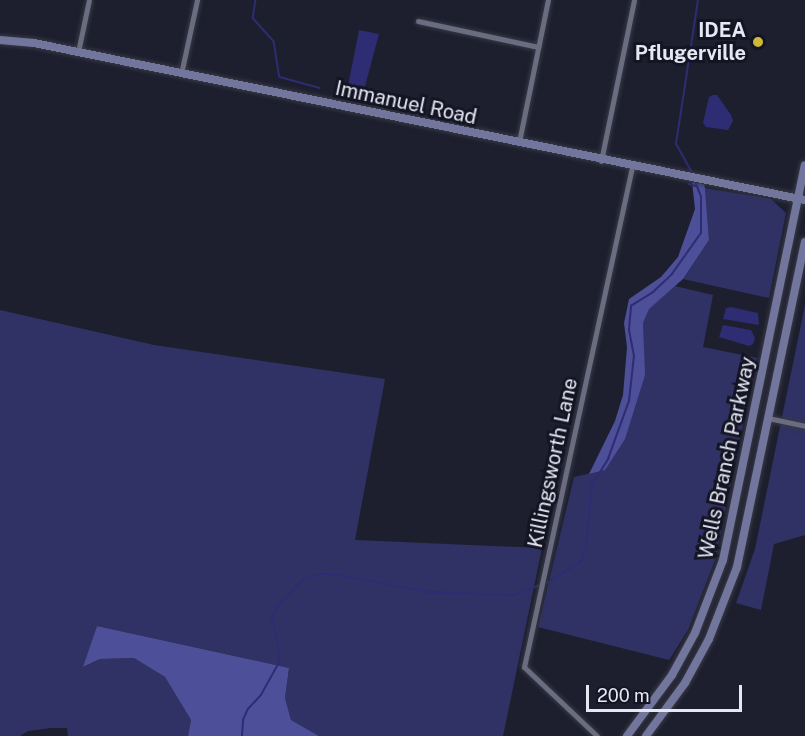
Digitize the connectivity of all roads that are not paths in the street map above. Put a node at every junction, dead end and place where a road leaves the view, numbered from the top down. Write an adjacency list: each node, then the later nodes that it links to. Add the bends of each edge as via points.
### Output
1 (89, 0): 8 (street)
2 (196, 0): 9 (street)
3 (548, 0): 7 (street)
4 (634, 0): 11 (street)
5 (418, 21): 7 (street)
6 (0, 40): 8 (street, Immanuel Road)
7 (538, 47): 10 (street)
8 (78, 52): 9 (street, Immanuel Road)
9 (181, 74): 10 (street, Immanuel Road)
10 (518, 144): 11 (street, Immanuel Road)
11 (601, 161): 13 (street, Immanuel Road)
12 (805, 165): 14 (street, Wells Branch Parkway)
13 (632, 167): 14 (street, Immanuel Road); 18 (street, Killingsworth Lane, via 524,667)
14 (802, 200): 19 (street, Wells Branch Parkway, via 723,560 696,633 672,675)
15 (805, 242): 16 (street, Wells Branch Parkway)
16 (768, 418): 17 (street); 20 (street, Wells Branch Parkway, via 752,503 729,590 685,683)
17 (805, 426)
18 (597, 736)
19 (627, 736)
20 (646, 736)

